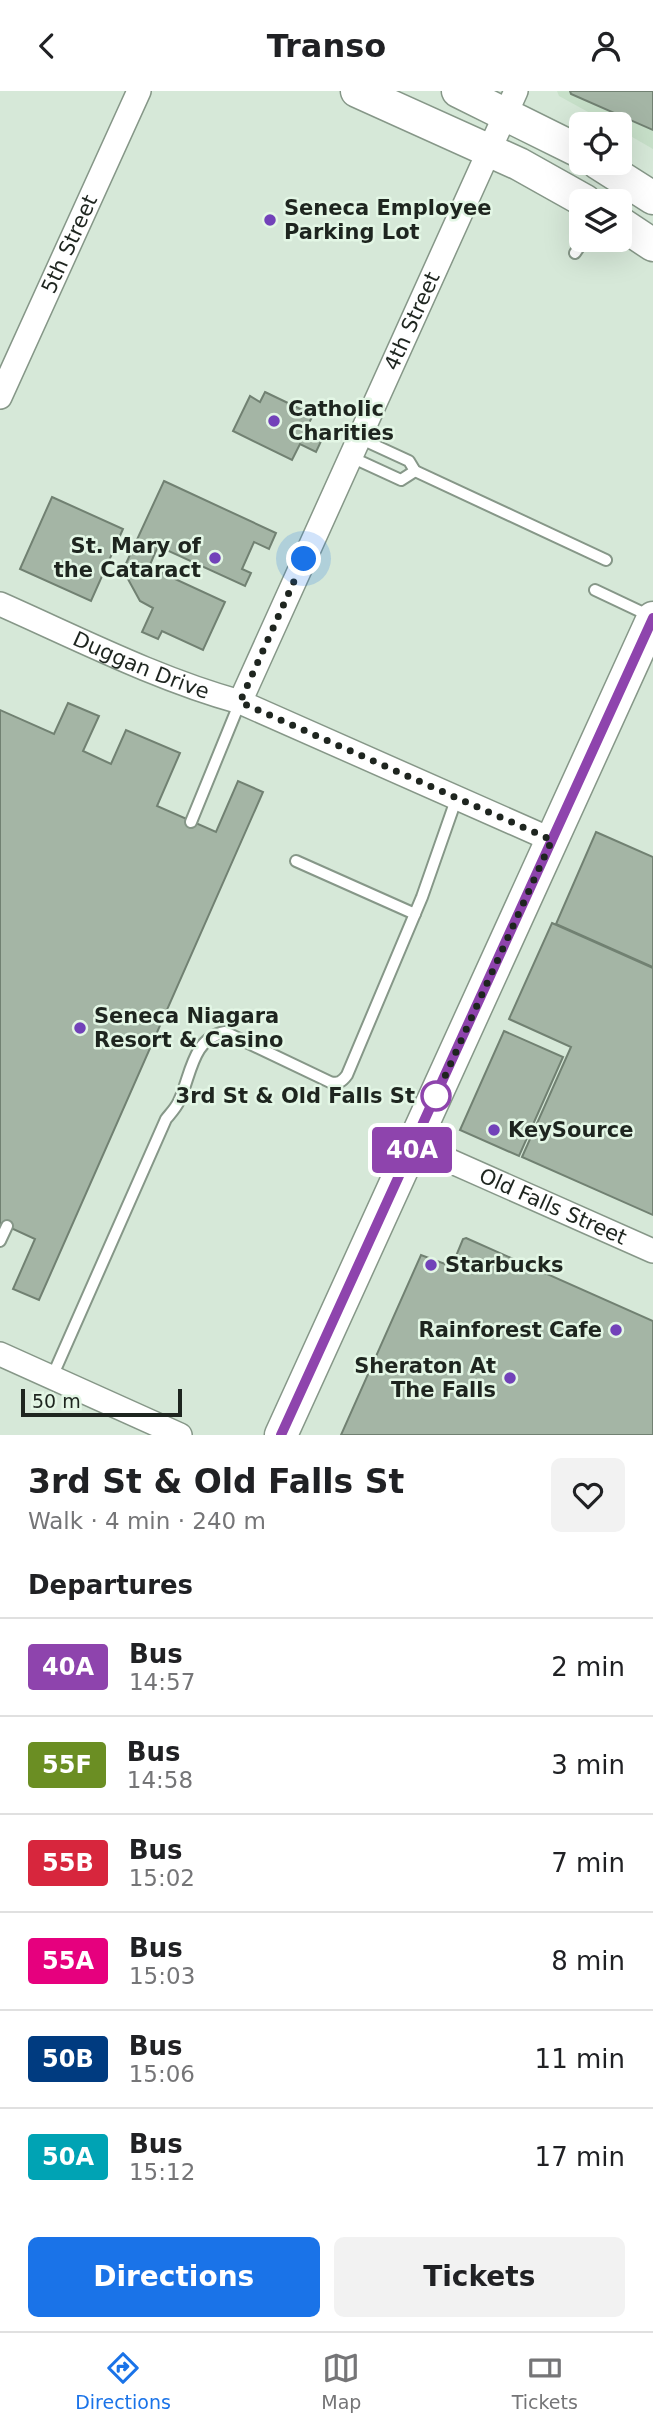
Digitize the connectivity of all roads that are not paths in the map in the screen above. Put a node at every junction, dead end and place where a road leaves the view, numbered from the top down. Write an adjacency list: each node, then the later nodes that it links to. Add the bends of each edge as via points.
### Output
1 (139, 91): 12 (street, 5th Street)
2 (357, 91): 6 (street)
3 (458, 91): 4 (street)
4 (511, 102): 5 (street); 6 (street, 4th Street)
5 (569, 143)
6 (490, 150): 9 (street); 13 (street, 4th Street)
7 (621, 175): 8 (street)
8 (651, 191)
9 (569, 192)
10 (632, 231): 11 (street)
11 (653, 245)
12 (0, 397)
13 (355, 447): 14 (lane, via 409,461); 14 (lane, via 401,480); 19 (street, 4th Street)
14 (415, 471): 15 (lane)
15 (606, 560)
16 (595, 590): 18 (lane)
17 (0, 604): 19 (street, Duggan Drive, via 163,677)
18 (653, 618): 22 (street)
19 (240, 702): 20 (street, Duggan Drive); 21 (lane, 4th Street)
20 (457, 797): 22 (street, Duggan Drive); 24 (lane)
21 (191, 822)
22 (552, 840): 25 (street)
23 (296, 861): 24 (lane)
24 (415, 914): 30 (lane, via 342,1081 330,1082 225,1032 203,1043)
25 (414, 1145): 28 (street, Old Falls Street); 32 (street)
26 (7, 1226): 27 (lane)
27 (0, 1241)
28 (653, 1251)
29 (0, 1354): 30 (street)
30 (52, 1377): 31 (street)
31 (180, 1435)
32 (281, 1435)

